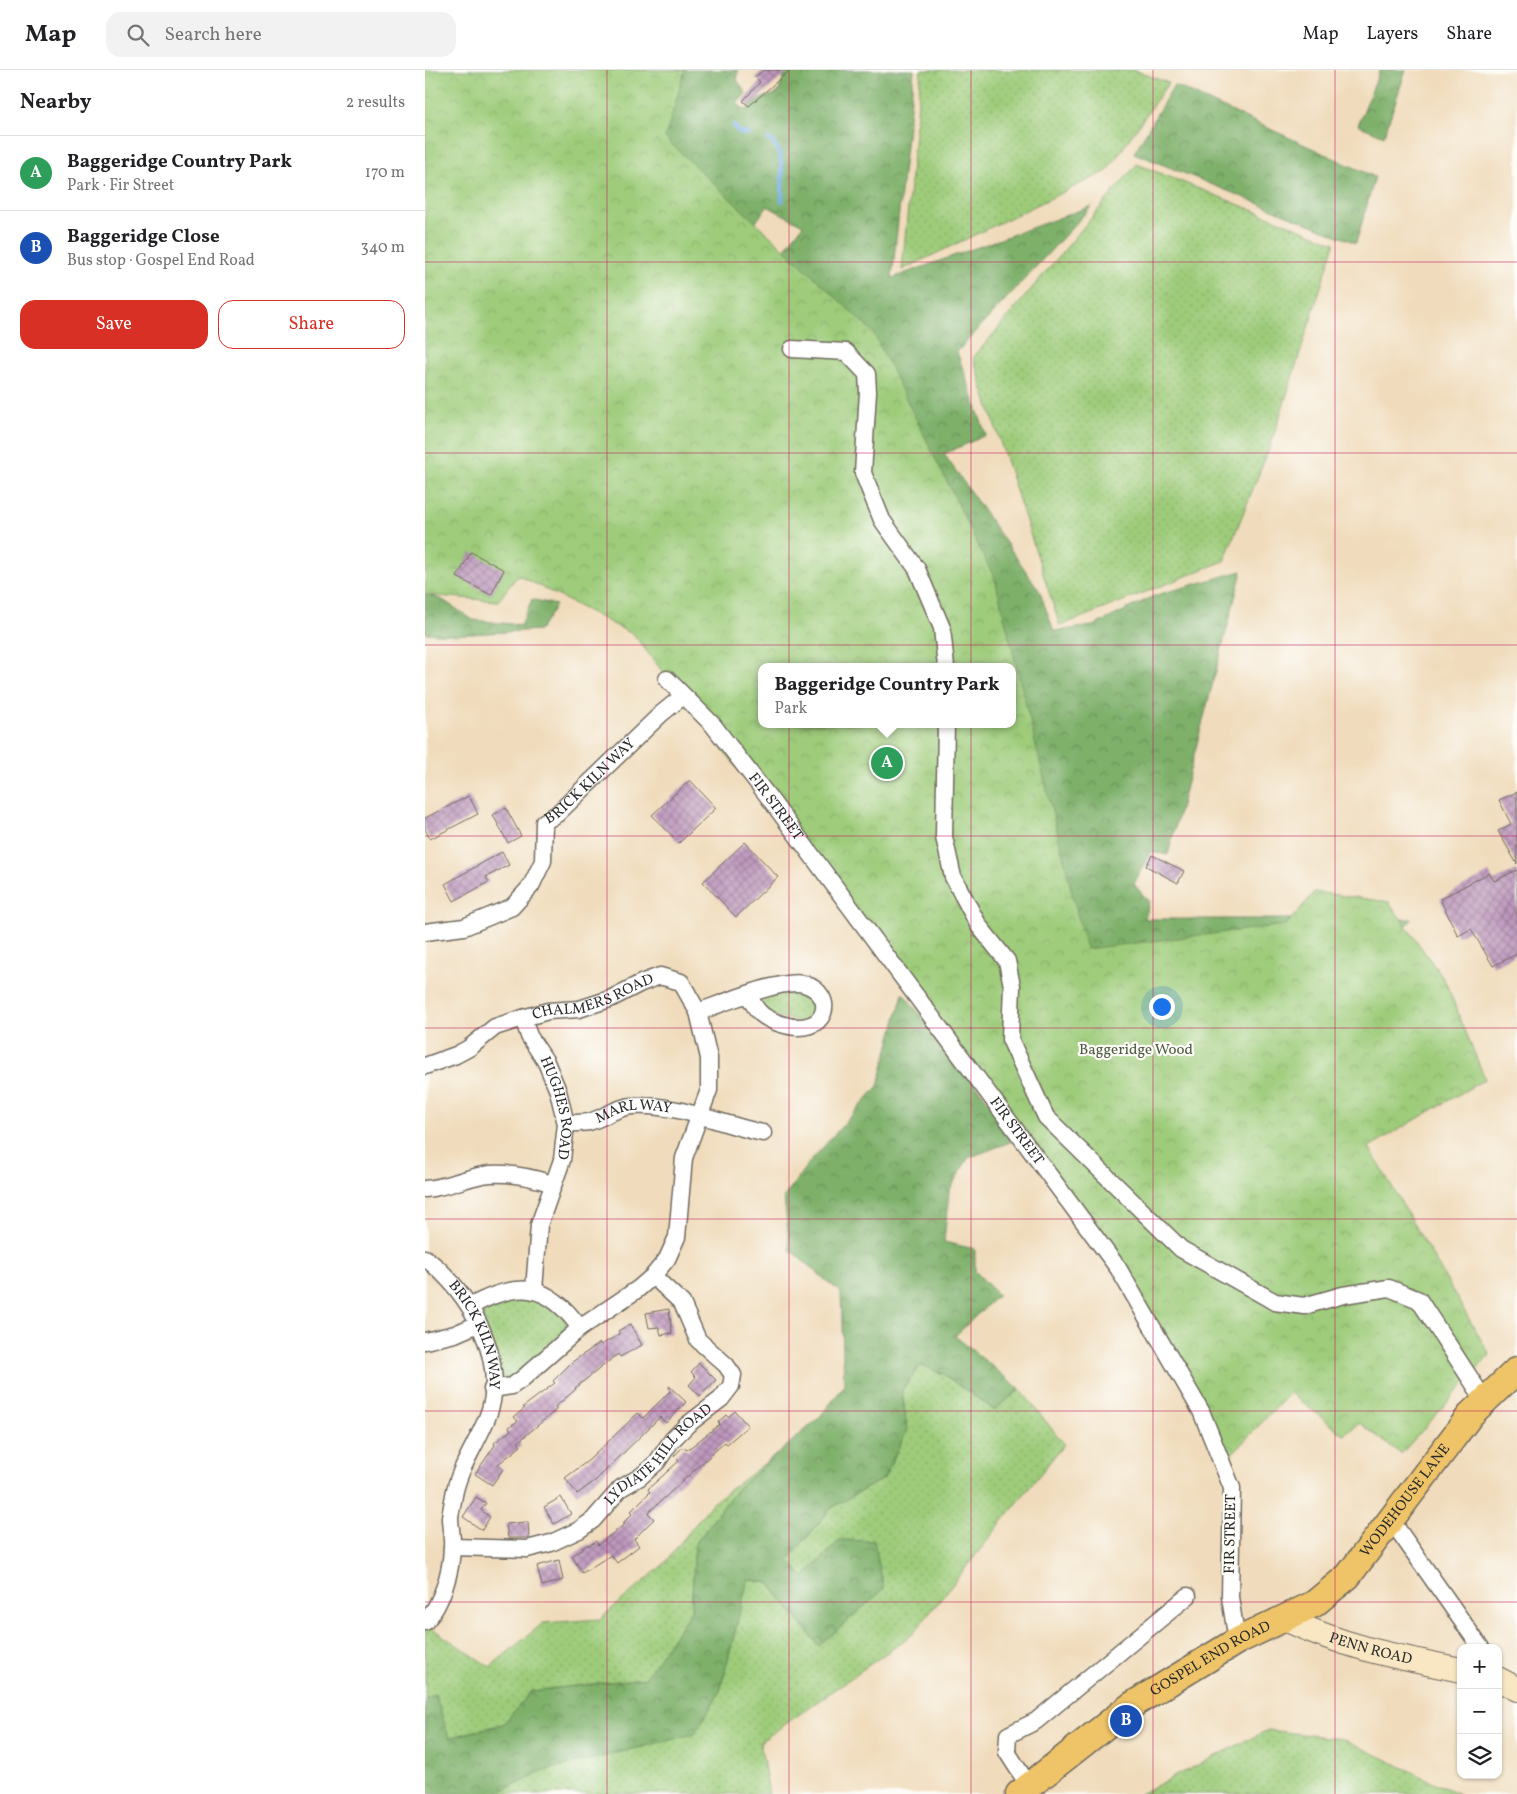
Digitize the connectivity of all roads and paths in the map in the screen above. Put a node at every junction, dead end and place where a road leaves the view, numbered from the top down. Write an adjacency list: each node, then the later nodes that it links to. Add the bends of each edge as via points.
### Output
1 (792, 349): 2 (street, via 846,352 867,374 863,473 882,520 917,569 943,628)
2 (946, 663)
3 (667, 678): 4 (street, FIR STREET)
4 (683, 696): 6 (street, BRICK KILN WAY, via 557,814 544,822 543,861 531,886 512,907 464,927); 31 (street, FIR STREET, via 713,725 767,795 1118,1268 1201,1411 1232,1488 1231,1597)
5 (946, 728): 25 (street, via 944,837 953,877 979,926 1007,961 1012,986 1010,1039 1046,1117 1181,1249 1275,1302 1305,1306 1343,1295 1389,1288 1419,1300)
6 (425, 932)
7 (749, 995): 8 (street)
8 (697, 1012): 9 (street, CHALMERS ROAD, via 681,982 660,976 587,1007 548,1011); 11 (street, CHALMERS ROAD, via 709,1058 709,1090)
9 (523, 1018): 10 (street, CHALMERS ROAD, via 495,1027 469,1048); 12 (street, HUGHES ROAD, via 558,1091)
10 (425, 1066)
11 (701, 1116): 12 (street, MARL WAY, via 650,1106 629,1106 589,1122); 13 (street, MARL WAY); 17 (street, CHALMERS ROAD, via 684,1158 677,1238 667,1259)
12 (566, 1124): 14 (street, HUGHES ROAD, via 562,1160)
13 (763, 1133)
14 (553, 1184): 15 (street, via 527,1176 484,1175 445,1187); 18 (street, HUGHES ROAD, via 539,1225)
15 (425, 1189)
16 (425, 1258): 19 (street, BRICK KILN WAY)
17 (653, 1276): 21 (street, CHALMERS ROAD); 27 (street, LYDIATE HILL ROAD, via 682,1303 698,1340 726,1365 733,1375 731,1386 721,1399 687,1425 657,1462 621,1488 593,1520 579,1530 551,1543 527,1549)
18 (534, 1290): 19 (street, via 491,1295); 21 (street, via 566,1309)
19 (471, 1306): 20 (street, BRICK KILN WAY)
20 (478, 1324): 22 (street); 24 (street, BRICK KILN WAY, via 491,1354)
21 (580, 1328): 24 (street, CHALMERS ROAD, via 512,1386)
22 (425, 1341)
23 (1517, 1370): 25 (main road, WODEHOUSE LANE)
24 (492, 1389): 27 (street, BRICK KILN WAY, via 488,1416 456,1483 450,1518)
25 (1485, 1401): 26 (main road, WODEHOUSE LANE, via 1472,1413)
26 (1391, 1520): 29 (main road, WODEHOUSE LANE, via 1348,1576 1314,1604); 32 (street)
27 (453, 1547): 30 (street, BRICK KILN WAY, via 439,1599)
28 (1188, 1596): 36 (street, via 1036,1721 1008,1735 1007,1752)
29 (1285, 1619): 31 (main road, GOSPEL END ROAD); 33 (street, PENN ROAD, via 1322,1636 1370,1651)
30 (425, 1622)
31 (1237, 1640): 36 (main road, GOSPEL END ROAD, via 1132,1705)
32 (1478, 1644)
33 (1457, 1669)
34 (1502, 1681): 35 (street)
35 (1517, 1689)
36 (1024, 1790)

